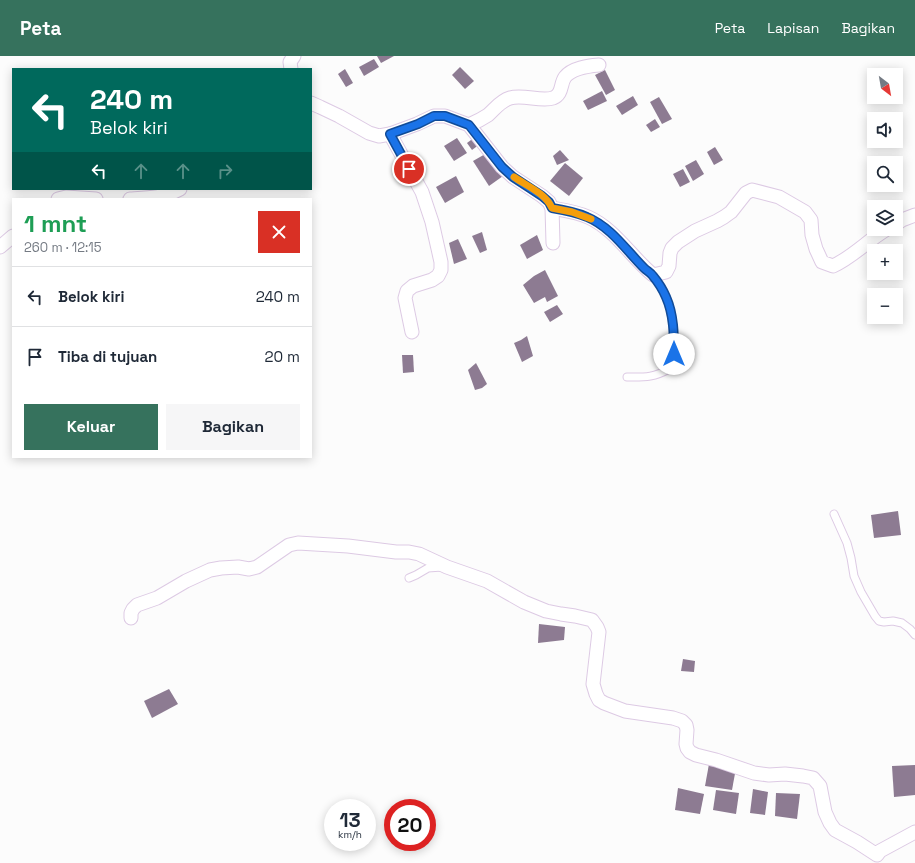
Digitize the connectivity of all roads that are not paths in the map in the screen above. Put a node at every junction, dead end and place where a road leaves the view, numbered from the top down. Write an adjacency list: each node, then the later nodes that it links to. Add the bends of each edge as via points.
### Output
1 (294, 56): 3 (street, via 290,62)
2 (599, 64): 5 (street, via 581,68 565,77 562,89 553,98 511,97 479,121)
3 (291, 68)
4 (312, 103): 6 (street, via 379,136)
5 (469, 125): 6 (street, via 445,116 434,116); 11 (street, via 502,167 542,196)
6 (390, 134): 19 (street, via 422,192 441,262 438,276 407,291 405,298)
7 (178, 190): 10 (street, via 158,197)
8 (62, 198): 9 (street)
9 (81, 198)
10 (144, 198)
11 (552, 208): 16 (street); 18 (street, via 588,217 602,225)
12 (915, 215): 13 (street)
13 (903, 220)
14 (876, 236): 18 (street, via 842,262 833,266 822,262 812,234 811,220 805,212 779,197 752,190 746,193 724,217 678,242 670,253 666,272)
15 (12, 237): 17 (street)
16 (553, 243)
17 (0, 247)
18 (653, 275): 20 (lane, via 662,288 671,315 674,354 669,369 660,374)
19 (412, 332)
20 (627, 377)
21 (834, 514): 25 (lane, via 848,543 854,576 875,616 880,621 902,623)
22 (447, 567): 23 (lane, via 428,568); 24 (street, via 409,552 298,543 289,545 257,567 210,570 137,606 133,609); 27 (street, via 487,581 512,596 546,611 592,620 599,632 593,684 599,700 625,711 682,721 687,730 687,748 696,755 754,773 813,778 820,786 825,812 835,830 857,842)
23 (409, 578)
24 (131, 618)
25 (915, 635)
26 (915, 832): 27 (street, via 880,851)
27 (875, 859)

